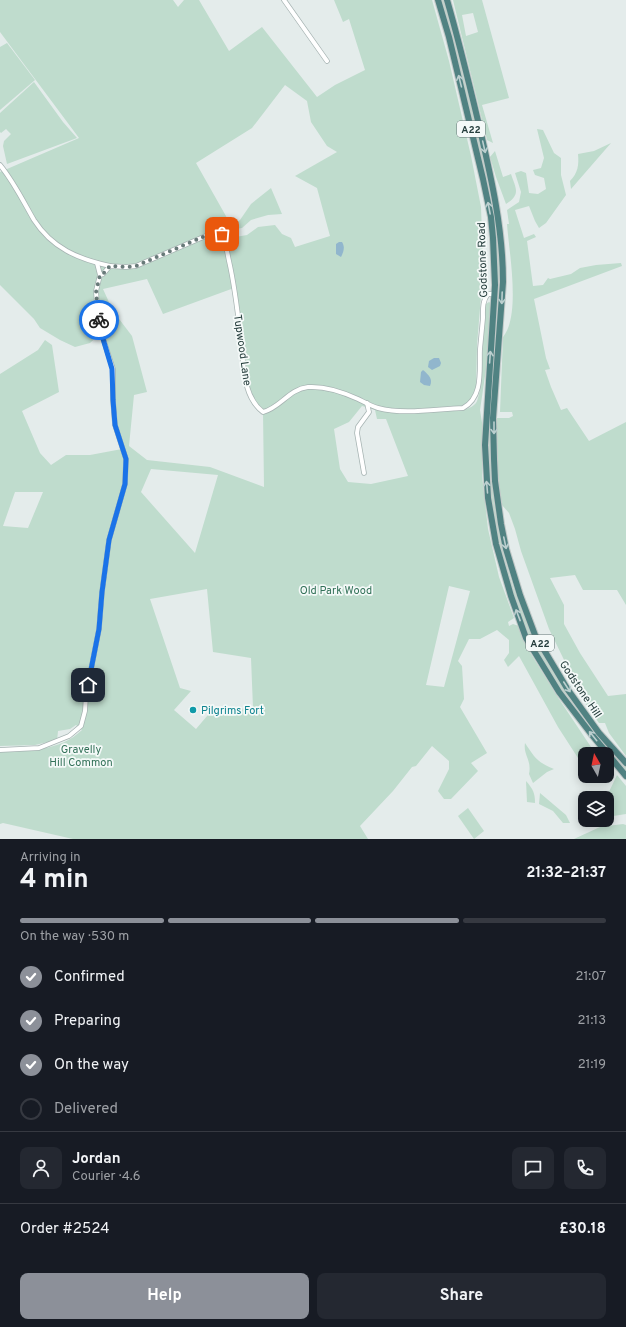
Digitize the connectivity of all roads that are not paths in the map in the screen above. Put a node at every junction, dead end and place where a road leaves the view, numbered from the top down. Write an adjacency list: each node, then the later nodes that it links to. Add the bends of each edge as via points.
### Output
1 (284, 0): 4 (street)
2 (438, 0): 9 (highway, Godstone Road / A22, one-way to 2, via 495,261 491,217)
3 (447, 0): 12 (highway, Godstone Road / A22, one-way to 12, via 492,183 500,229 503,282 494,418)
4 (327, 61)
5 (0, 165): 6 (street, Tupwood Lane, via 48,238 66,250)
6 (97, 263): 7 (street, Tupwood Lane); 8 (street)
7 (110, 266): 8 (street); 10 (street, Tupwood Lane, via 136,266 212,233 222,234 231,271 248,390 255,405 263,412 269,410 287,395 308,387 342,393)
8 (100, 275): 14 (street, via 96,292 97,305 101,332 112,369 115,425 126,459 125,484 109,540 99,629 81,726 70,736 45,746)
9 (494, 294): 10 (street, Tupwood Lane, via 488,294 483,303 477,392 469,405 463,408 410,411 378,408); 13 (highway, Godstone Road / A22, one-way to 9, via 485,445)
10 (367, 403): 11 (street, via 369,412 358,427 357,434)
11 (364, 473)
12 (498, 505): 15 (highway, Godstone Hill / A22, one-way to 15, via 508,555 535,635 568,690 599,733)
13 (493, 525): 16 (highway, Godstone Hill / A22, one-way to 13, via 559,692 526,638 511,596)
14 (0, 750)
15 (626, 763)
16 (626, 776)

